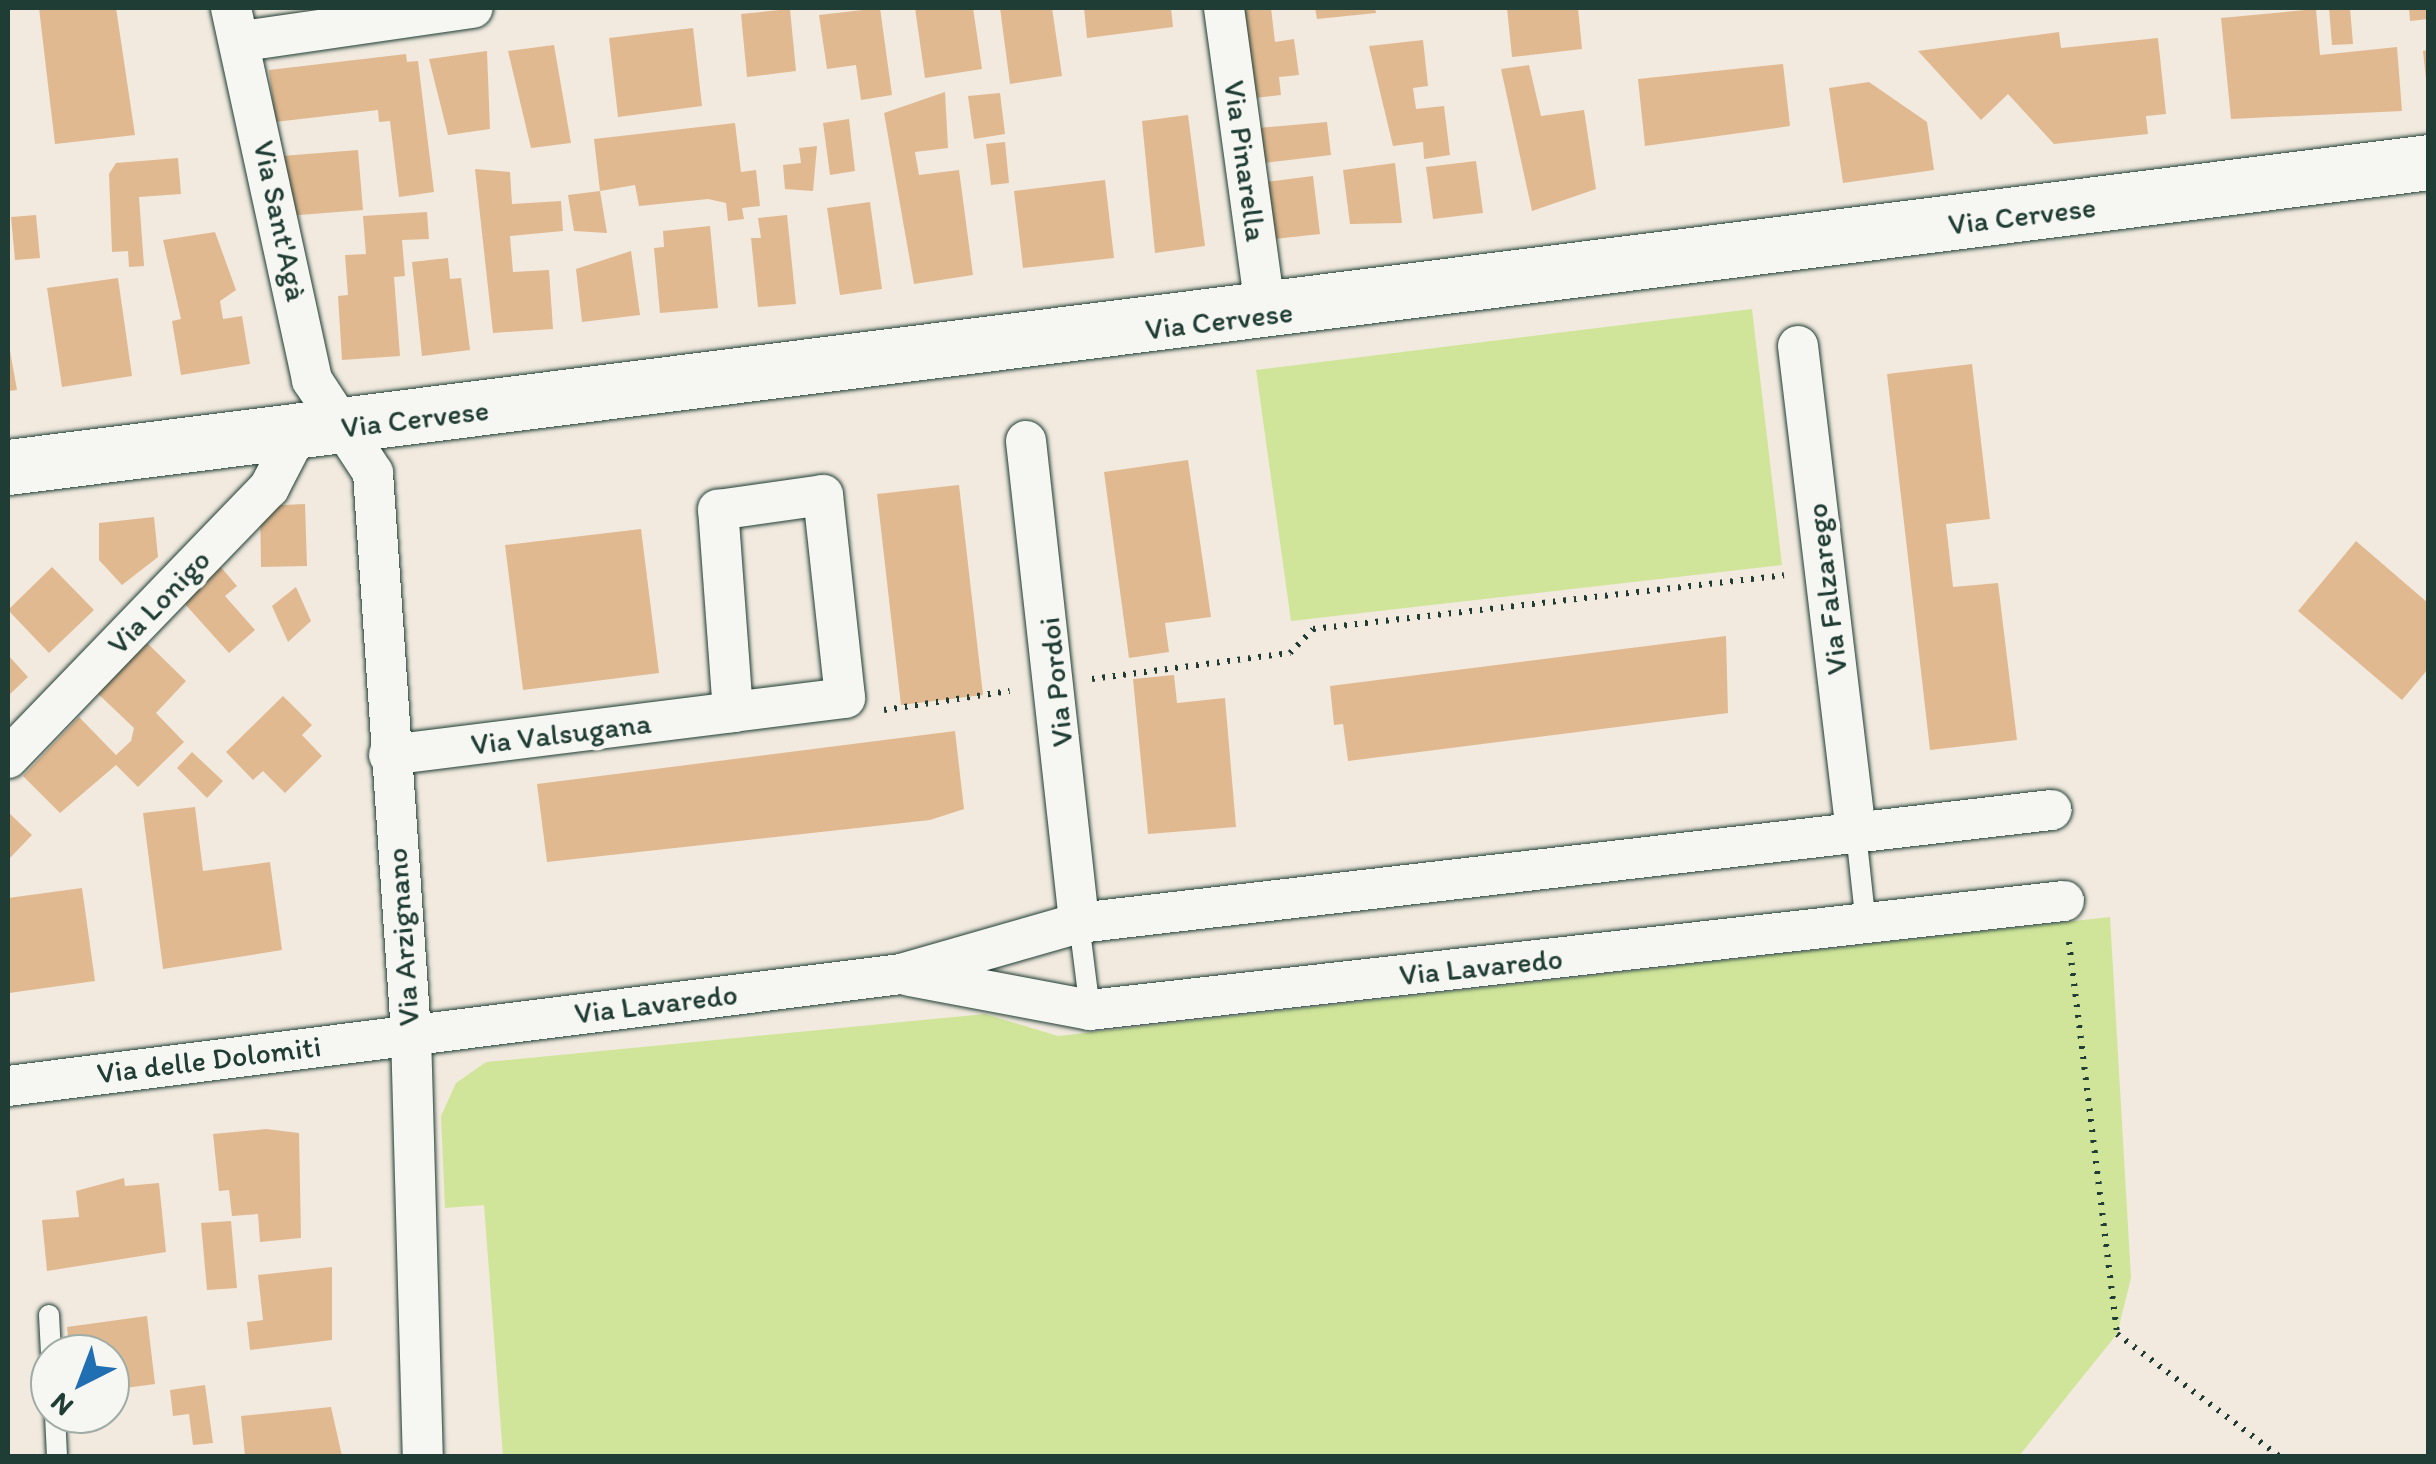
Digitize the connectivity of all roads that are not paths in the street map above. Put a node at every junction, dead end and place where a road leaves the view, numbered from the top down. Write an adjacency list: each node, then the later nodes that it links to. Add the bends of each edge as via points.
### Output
1 (472, 8): 3 (street)
2 (1224, 8): 5 (street, Via Pinarella)
3 (237, 24): 7 (street, Via Sant'Agà)
4 (2428, 162): 5 (main road, Via Cervese)
5 (1266, 315): 7 (main road, Via Cervese)
6 (1798, 346): 14 (street, Via Falzarego)
7 (320, 431): 9 (main road, Via Cervese); 11 (street, Via Arzignano, via 373,473); 12 (street, Via Lonigo)
8 (1026, 441): 16 (street, Via Pordoi, via 1058,684)
9 (8, 468)
10 (733, 712): 10 (street, Via Valsugana, via 718,510 822,495 844,698); 11 (street, Via Valsugana)
11 (389, 755): 20 (street, Via Arzignano)
12 (8, 758)
13 (2052, 810): 14 (street, Via Lavaredo)
14 (1856, 833): 16 (street, Via Lavaredo); 17 (lane)
15 (2064, 900): 17 (street, Via Lavaredo)
16 (1079, 923): 18 (street, Via Lavaredo); 19 (lane)
17 (1866, 925): 19 (street, Via Lavaredo)
18 (901, 974): 19 (street, Via Lavaredo); 20 (street, Via Lavaredo)
19 (1090, 1010)
20 (410, 1034): 21 (street, Via delle Dolomiti); 24 (street, Via Arzignano)
21 (8, 1086)
22 (49, 1314): 23 (lane)
23 (50, 1334)
24 (423, 1456)

